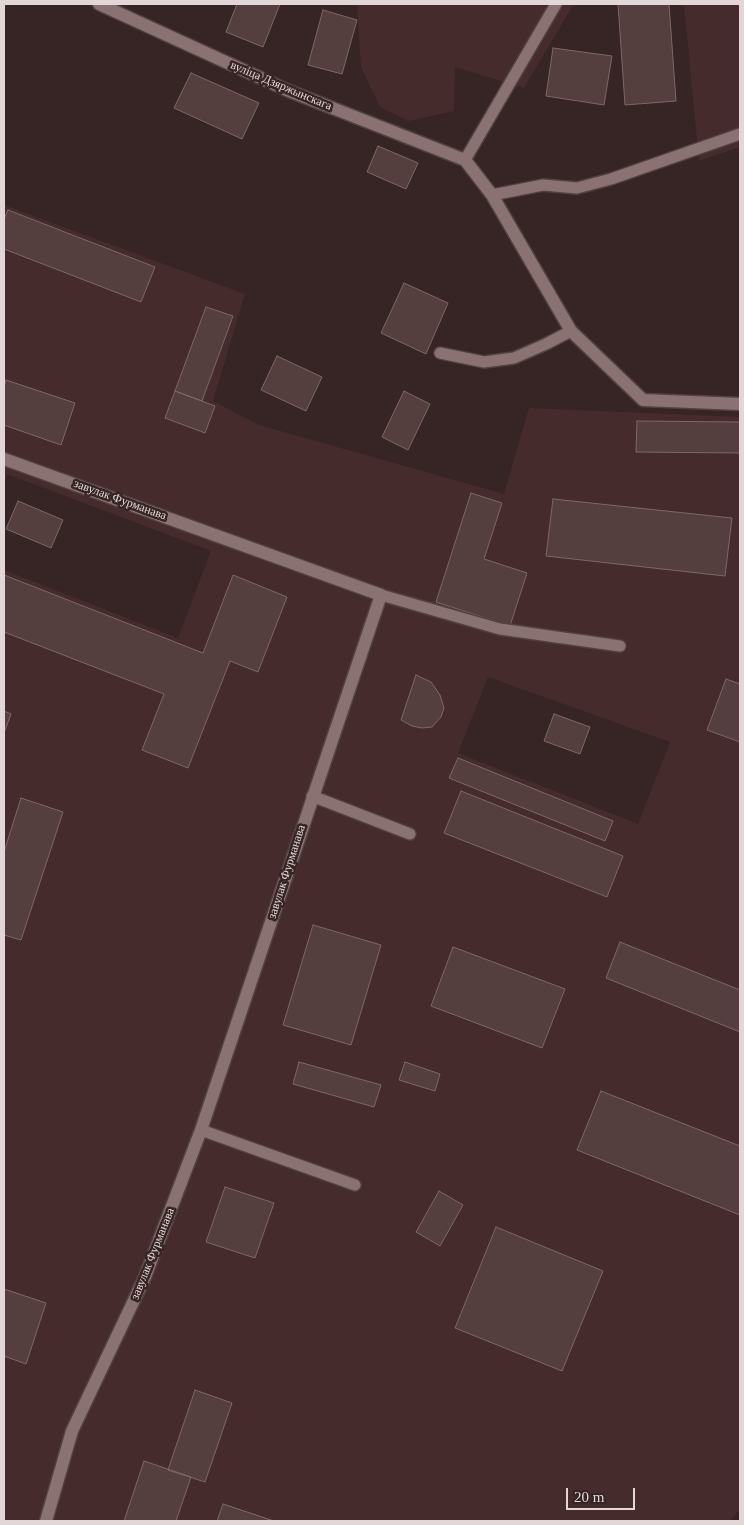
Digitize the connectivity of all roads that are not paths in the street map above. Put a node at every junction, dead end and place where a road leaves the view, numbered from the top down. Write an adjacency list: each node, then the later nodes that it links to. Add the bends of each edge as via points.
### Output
1 (100, 4): 4 (street, вуліца Дзяржынскага, via 289,91)
2 (556, 4): 4 (lane)
3 (740, 134): 5 (lane, via 577,188 543,185)
4 (465, 160): 5 (street)
5 (492, 195): 6 (street)
6 (571, 331): 7 (lane, via 514,358 484,362); 8 (street, via 643,400)
7 (440, 353)
8 (740, 404)
9 (4, 459): 10 (street, завулак Фурманава)
10 (381, 595): 11 (lane, via 500,629); 12 (street, завулак Фурманава)
11 (620, 646)
12 (312, 796): 13 (lane); 14 (street, завулак Фурманава)
13 (410, 834)
14 (201, 1130): 15 (lane); 16 (street, завулак Фурманава, via 145,1277 72,1431)
15 (355, 1185)
16 (46, 1521)

